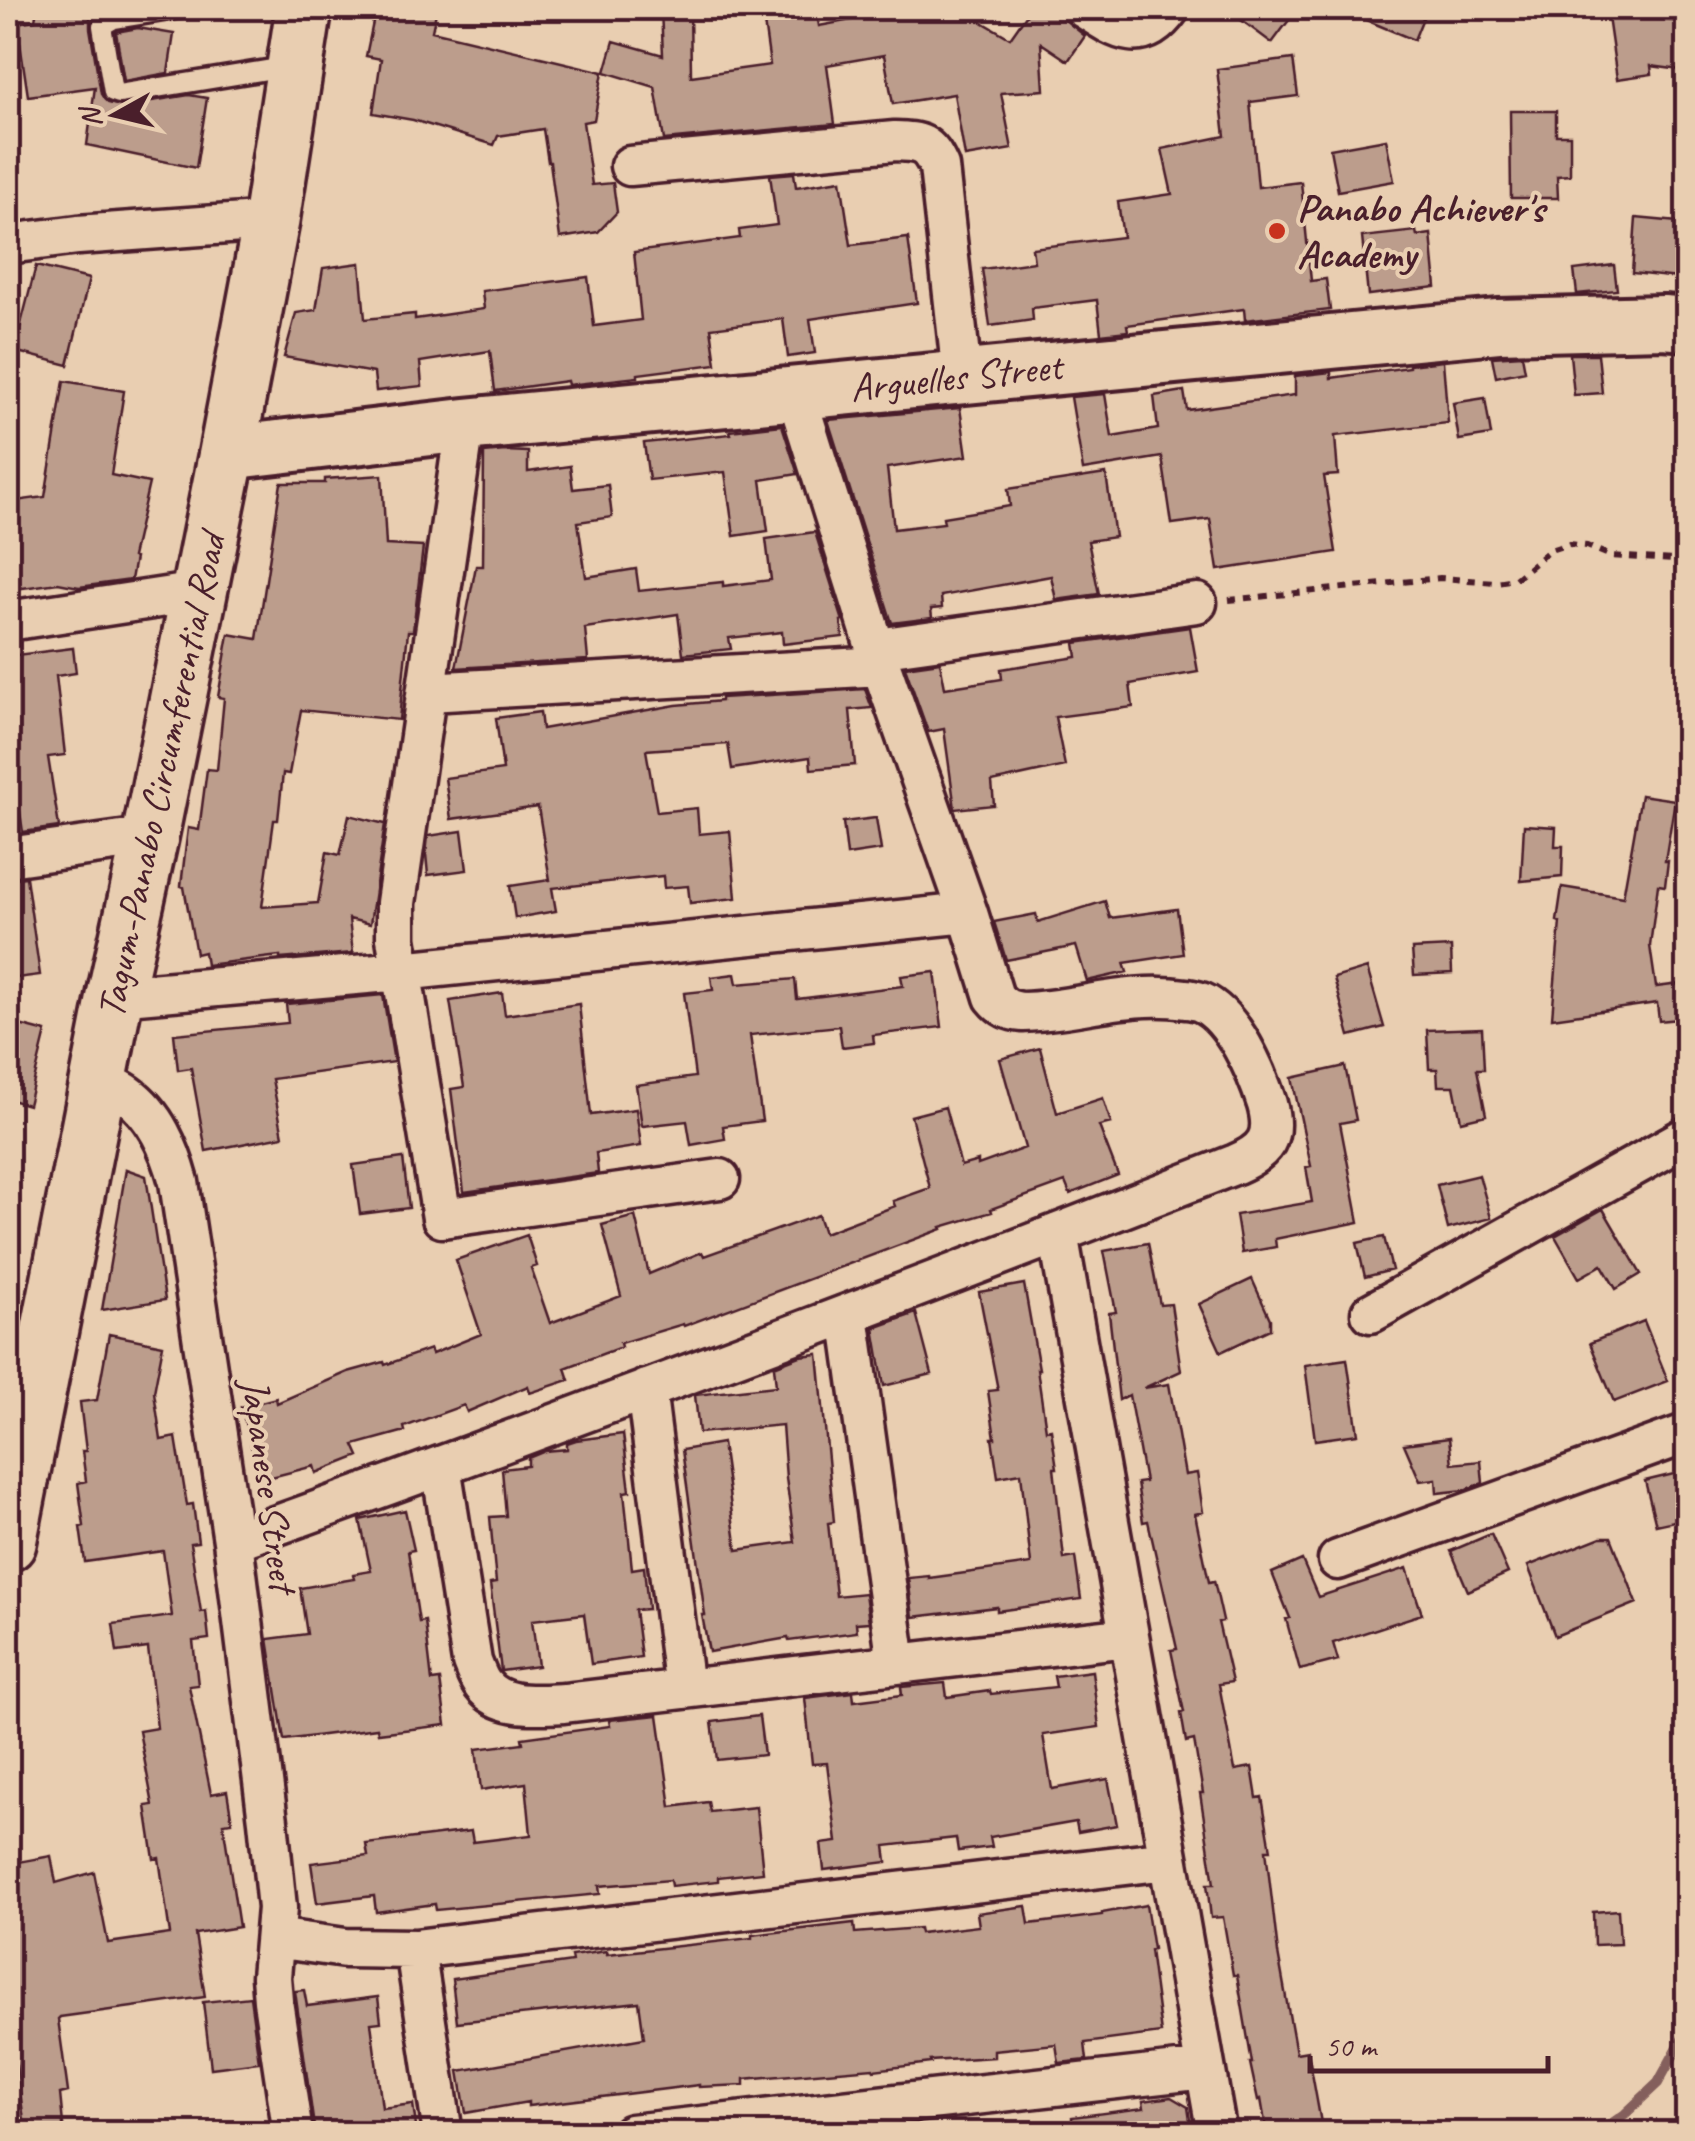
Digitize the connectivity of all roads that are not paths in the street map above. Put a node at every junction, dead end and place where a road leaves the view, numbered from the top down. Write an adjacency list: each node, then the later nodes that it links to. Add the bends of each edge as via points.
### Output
1 (182, 8): 5 (lane, via 102,26 113,92)
2 (304, 8): 5 (main road, Tagum-Panabo Circumferential Road)
3 (1084, 8): 4 (street, via 1114,28 1137,32 1161,21)
4 (1170, 8)
5 (294, 66): 7 (main road, Tagum-Panabo Circumferential Road)
6 (630, 166): 10 (street, via 895,141 931,150 939,168)
7 (270, 221): 8 (street); 13 (main road, Tagum-Panabo Circumferential Road)
8 (8, 244)
9 (1688, 324): 10 (street, Arguelles Street, via 1498,326)
10 (962, 376): 11 (street, Arguelles Street)
11 (796, 394): 12 (street, Arguelles Street); 17 (street)
12 (466, 425): 13 (street, Arguelles Street); 18 (street)
13 (227, 453): 14 (main road, Tagum-Panabo Circumferential Road)
14 (198, 592): 16 (street); 19 (main road, Tagum-Panabo Circumferential Road)
15 (1197, 603): 17 (street)
16 (8, 621)
17 (879, 657): 18 (street); 21 (street)
18 (428, 692): 22 (street, via 396,903)
19 (150, 838): 20 (street); 23 (main road, Tagum-Panabo Circumferential Road)
20 (8, 857)
21 (968, 913): 22 (street); 27 (street, via 1002,1006 1024,1012 1124,998 1200,1001 1245,1049 1266,1103 1271,1126 1254,1156)
22 (402, 971): 23 (street); 26 (street, via 442,1218)
23 (116, 996): 24 (main road, Tagum-Panabo Circumferential Road)
24 (99, 1079): 33 (street, Japanese Street, via 128,1094 154,1121 171,1153); 34 (main road, Tagum-Panabo Circumferential Road)
25 (1688, 1136): 28 (street)
26 (720, 1178)
27 (1058, 1233): 29 (street); 36 (street)
28 (1371, 1313)
29 (849, 1315): 30 (street); 37 (street)
30 (646, 1389): 32 (street); 38 (street)
31 (1688, 1433): 35 (street)
32 (441, 1466): 33 (street); 38 (street, via 472,1662 483,1686 500,1700 525,1704)
33 (233, 1541): 40 (street, Japanese Street, via 274,1871)
34 (8, 1543)
35 (1338, 1560)
36 (1129, 1637): 37 (street); 39 (street)
37 (897, 1664): 38 (street)
38 (684, 1688)
39 (1168, 1860): 41 (street); 42 (street)
40 (276, 1938): 41 (street); 45 (street, Japanese Street, via 273,2002)
41 (414, 1949): 46 (street)
42 (1205, 2070): 43 (street); 47 (street)
43 (861, 2122): 44 (street)
44 (644, 2133)
45 (293, 2134)
46 (443, 2134)
47 (1216, 2134)

